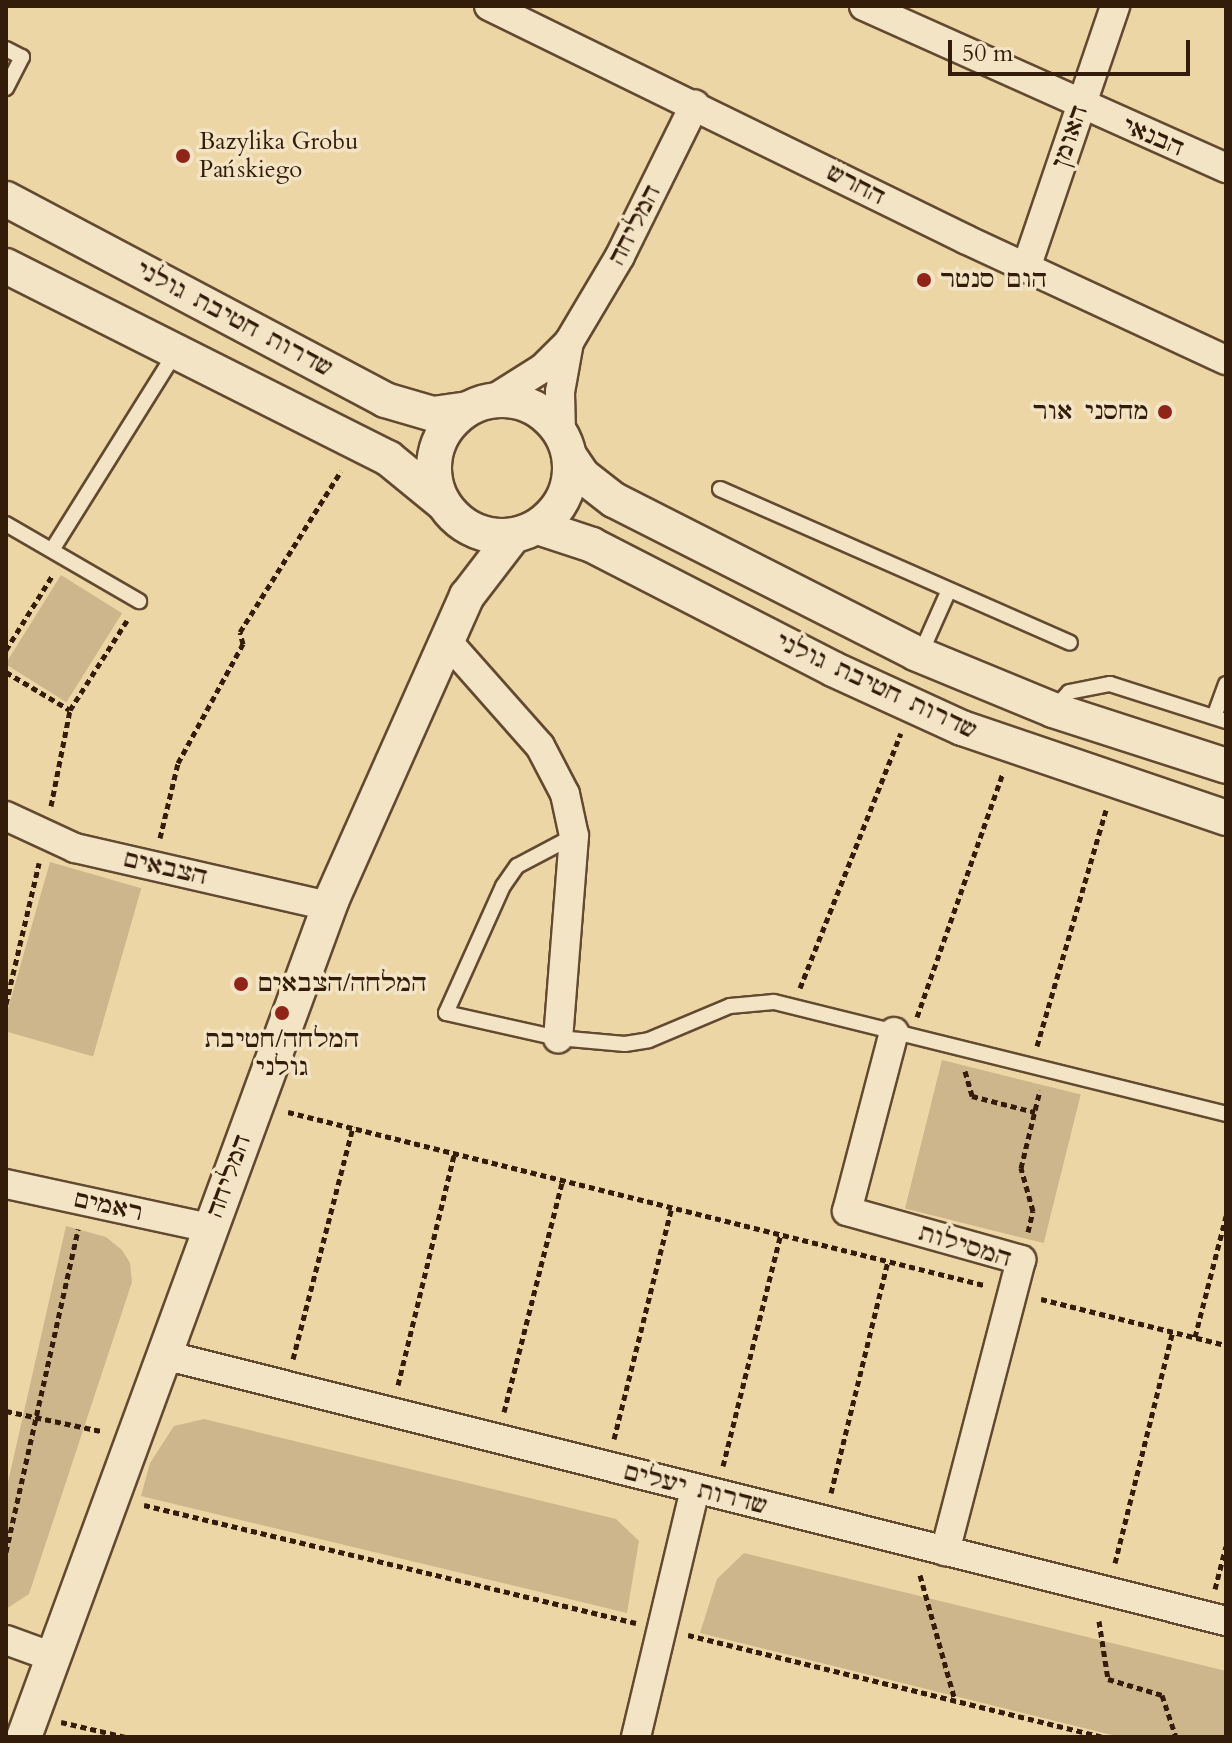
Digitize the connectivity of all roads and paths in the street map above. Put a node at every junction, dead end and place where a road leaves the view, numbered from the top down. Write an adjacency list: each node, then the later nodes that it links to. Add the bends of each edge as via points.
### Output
1 (489, 6): 6 (street, החרש)
2 (864, 6): 7 (street, הבנאי)
3 (1115, 6): 7 (street, האומן)
4 (6, 49): 5 (lane, via 22,57)
5 (6, 88)
6 (695, 104): 11 (street, החרש); 12 (street, המליחה, via 620,256)
7 (1081, 105): 8 (street, הבנאי); 11 (street, האומן)
8 (1226, 168)
9 (6, 199): 15 (street, שדרות חטיבת גולני, via 385,400 433,414)
10 (6, 266): 13 (street)
11 (1026, 268): 14 (street, החרש)
12 (569, 342): 15 (street, המליחה, via 543,368); 17 (street, המליחה, via 560,392)
13 (175, 353): 16 (street); 22 (lane)
14 (1226, 360)
15 (480, 405): 17 (street, via 532,406); 19 (street, via 448,427 436,451 435,479)
16 (358, 444): 19 (street, via 406,470); 42 (path, via 240,632 243,644 178,763)
17 (566, 445): 21 (street, via 564,498); 28 (street, שדרות חטיבת גולני, via 583,476 614,500)
18 (720, 489): 23 (lane)
19 (448, 509): 21 (street, via 473,530); 25 (street, המליחה, via 463,574)
20 (6, 524): 22 (lane)
21 (525, 532): 25 (street, המליחה, via 479,578); 31 (street, שדרות חטיבת גולני, via 592,545)
22 (58, 554): 24 (lane); 27 (path)
23 (949, 590): 26 (lane); 28 (lane)
24 (139, 601): 32 (path)
25 (451, 632): 40 (street, via 540,746 565,794); 43 (street, המליחה)
26 (1070, 643)
27 (6, 650)
28 (920, 655): 33 (street, שדרות חטיבת גולני)
29 (6, 672): 32 (path)
30 (1226, 684): 34 (lane)
31 (911, 706): 35 (street, שדרות חטיבת גולני); 47 (path)
32 (70, 710): 41 (path)
33 (1053, 710): 34 (lane, via 1069,692 1110,684); 36 (street, שדרות חטיבת גולני)
34 (1220, 719)
35 (1012, 748): 37 (street, שדרות חטיבת גולני); 48 (path)
36 (1226, 766)
37 (1114, 783): 39 (street, שדרות חטיבת גולני); 51 (path)
38 (6, 816): 41 (street, הצבאים)
39 (1226, 818)
40 (574, 836): 49 (street); 49 (lane, via 517,866 446,1013)
41 (45, 838): 42 (street, הצבאים); 45 (path)
42 (154, 866): 43 (street, הצבאים)
43 (329, 906): 52 (street, המליחה)
44 (6, 958): 45 (path)
45 (16, 960): 46 (path)
46 (6, 1004)
47 (793, 1007): 48 (lane); 49 (lane, via 745,1002 625,1044)
48 (902, 1034): 50 (lane); 64 (street, המסילות, via 847,1211)
49 (558, 1038)
50 (958, 1049): 51 (lane); 53 (path, via 972,1096)
51 (1038, 1068): 53 (path); 54 (lane)
52 (255, 1104): 55 (path); 62 (street, המליחה)
53 (1035, 1112): 64 (path, via 1021,1168 1033,1211)
54 (1226, 1114)
55 (353, 1127): 56 (path); 71 (path)
56 (455, 1152): 57 (path); 73 (path)
57 (563, 1179): 60 (path); 76 (path)
58 (6, 1184): 59 (street, ראמים)
59 (85, 1201): 62 (street, ראמים); 74 (path)
60 (672, 1207): 63 (path); 77 (path)
61 (1226, 1216): 68 (path)
62 (210, 1228): 70 (street, המליחה)
63 (781, 1234): 65 (path); 78 (path)
64 (1021, 1260): 66 (street, המסילות)
65 (888, 1261): 66 (path); 80 (path)
66 (1013, 1292): 67 (path); 83 (street, המסילות)
67 (1173, 1331): 68 (path); 85 (path)
68 (1195, 1337): 69 (path)
69 (1226, 1345)
70 (164, 1355): 71 (street, שדרות יעלים); 75 (street, המליחה)
71 (286, 1387): 73 (street, שדרות יעלים)
72 (6, 1411): 74 (path)
73 (391, 1413): 76 (street, שדרות יעלים)
74 (37, 1417): 75 (path); 84 (path)
75 (133, 1438): 79 (street, המליחה)
76 (497, 1440): 77 (street, שדרות יעלים)
77 (607, 1467): 78 (street, שדרות יעלים)
78 (705, 1492): 80 (street, שדרות יעלים); 87 (street)
79 (112, 1497): 87 (path); 89 (street, המליחה)
80 (824, 1521): 81 (street, שדרות יעלים)
81 (910, 1543): 83 (street, שדרות יעלים); 90 (path)
82 (1226, 1546): 86 (path)
83 (945, 1551): 85 (street, שדרות יעלים)
84 (6, 1552)
85 (1101, 1590): 86 (street, שדרות יעלים); 95 (path, via 1108,1679 1162,1695)
86 (1217, 1619)
87 (662, 1629): 90 (path); 93 (street)
88 (6, 1640): 89 (street)
89 (53, 1657): 91 (street, המליחה)
90 (956, 1701): 94 (path)
91 (28, 1726): 92 (path)
92 (126, 1737)
93 (636, 1737)
94 (1102, 1737)
95 (1176, 1737)

